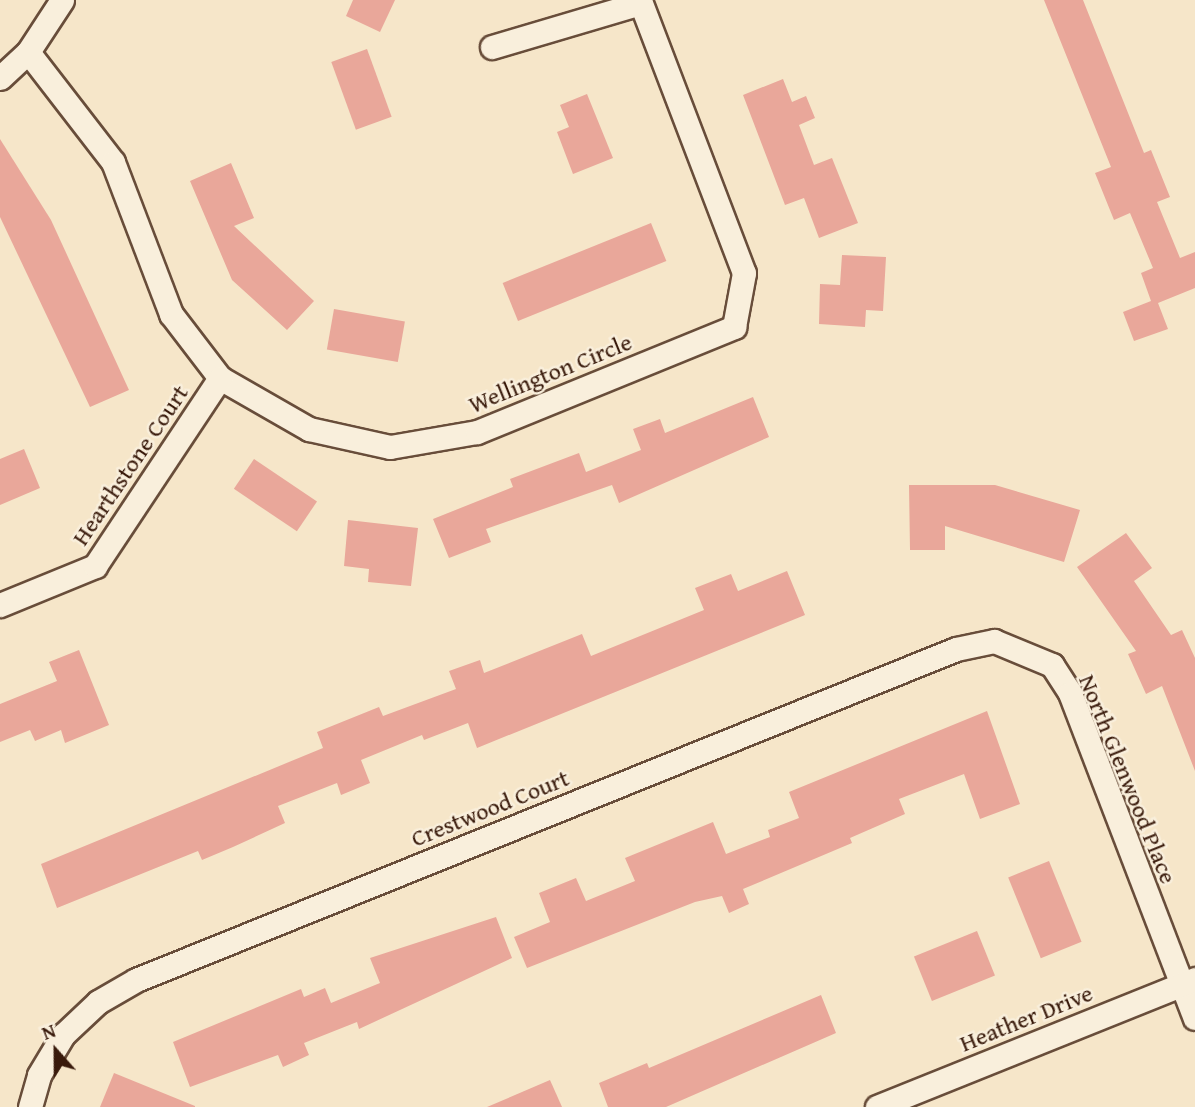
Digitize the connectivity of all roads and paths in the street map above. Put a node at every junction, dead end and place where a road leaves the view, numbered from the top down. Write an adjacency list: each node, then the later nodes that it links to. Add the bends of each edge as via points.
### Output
1 (62, 0): 4 (street)
2 (640, 2): 3 (street); 6 (street, Wellington Circle, via 744,273 734,327 477,432 390,447 309,429)
3 (492, 47)
4 (28, 52): 5 (street); 6 (street, Wellington Circle, via 113,162 172,314)
5 (0, 78)
6 (220, 378): 7 (street, Hearthstone Court, via 95,566)
7 (0, 605)
8 (1027, 651): 9 (street, North Glenwood Place, via 1052,665 1070,693); 11 (street, Crestwood Court, via 993,642 956,649 136,980 98,1002 64,1035 39,1075)
9 (1188, 981): 10 (street, North Glenwood Place); 12 (street, Heather Drive)
10 (1195, 1018)
11 (30, 1107)
12 (877, 1107)

